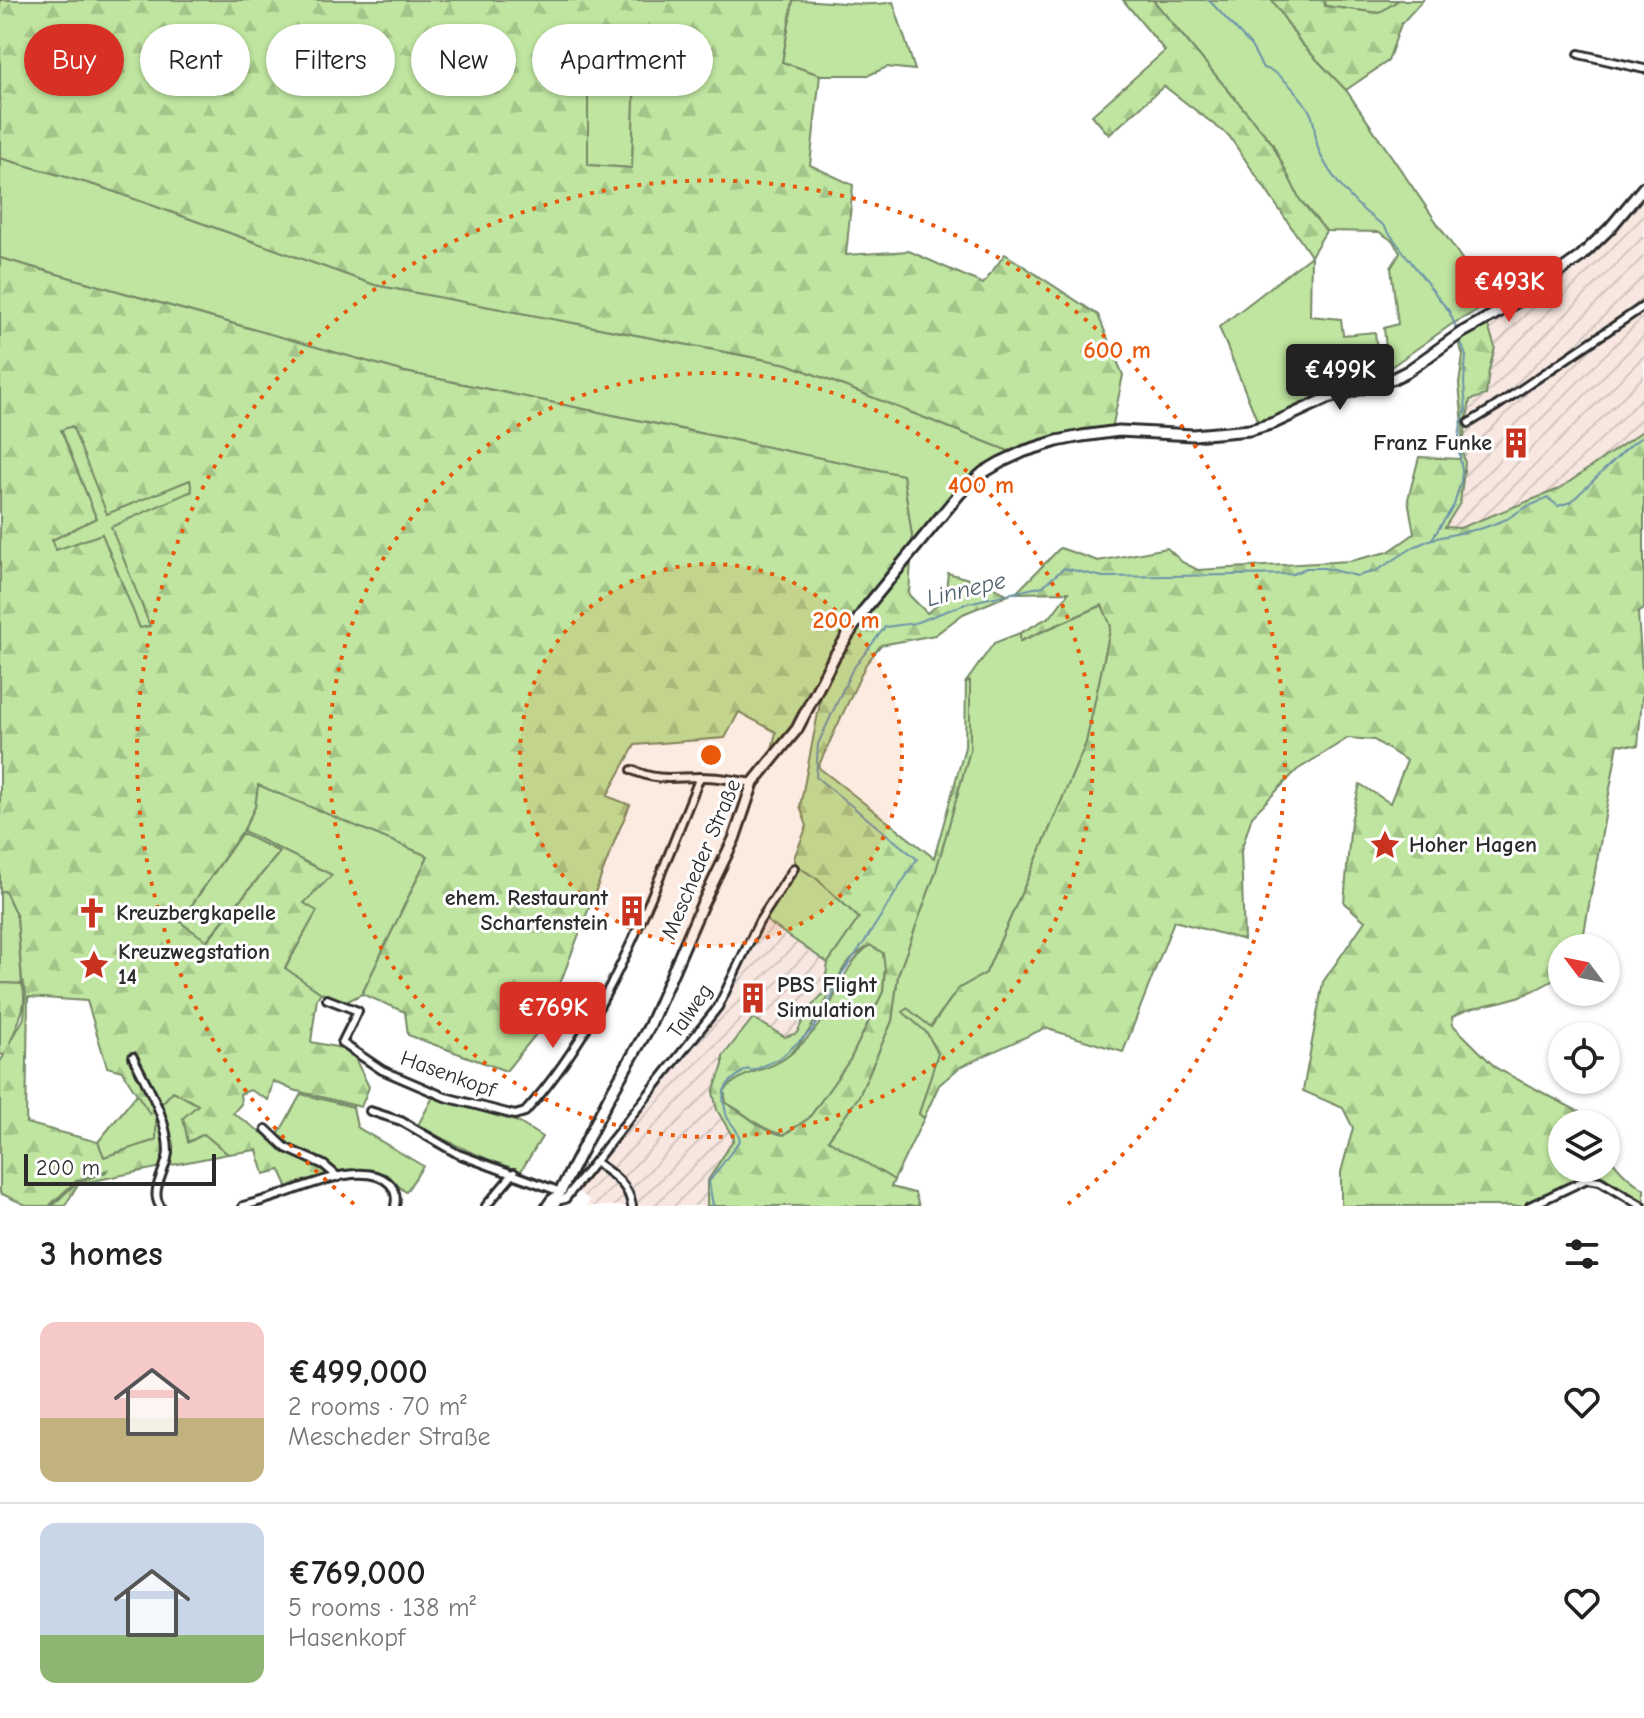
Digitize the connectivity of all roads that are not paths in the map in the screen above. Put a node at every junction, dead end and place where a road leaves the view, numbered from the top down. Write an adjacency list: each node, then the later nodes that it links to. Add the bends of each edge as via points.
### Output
1 (1579, 54): 2 (street)
2 (1644, 69)
3 (1644, 187): 8 (main road, Mescheder Straße, via 1580,257 1392,379 1328,398 1258,428 1193,435 1097,434 1048,444 992,467 950,504 865,609 797,729)
4 (1644, 306): 5 (street)
5 (1469, 423)
6 (632, 770): 7 (street, via 664,779)
7 (700, 777): 8 (street); 10 (street, Hasenkopf, via 605,998 525,1112 515,1115 445,1097 382,1070 342,1043 358,1011)
8 (753, 783): 17 (main road, Mescheder Straße, via 734,839 649,1027)
9 (794, 868): 14 (street, Talweg, via 759,922 718,1007)
10 (327, 999)
11 (133, 1057): 18 (street, via 164,1124 167,1157)
12 (370, 1111): 15 (street, via 401,1121 458,1154)
13 (266, 1129): 16 (street, via 286,1148)
14 (595, 1162): 17 (street, Talweg, via 565,1199); 23 (street, via 621,1180)
15 (514, 1173): 17 (street); 21 (street)
16 (338, 1177): 19 (street); 20 (street, via 362,1174 385,1180 395,1190)
17 (557, 1199): 22 (street, Mescheder Straße)
18 (156, 1205)
19 (243, 1206)
20 (395, 1206)
21 (486, 1206)
22 (546, 1206)
23 (632, 1206)
24 (1530, 1206): 25 (street, via 1587,1179)
25 (1642, 1206)

